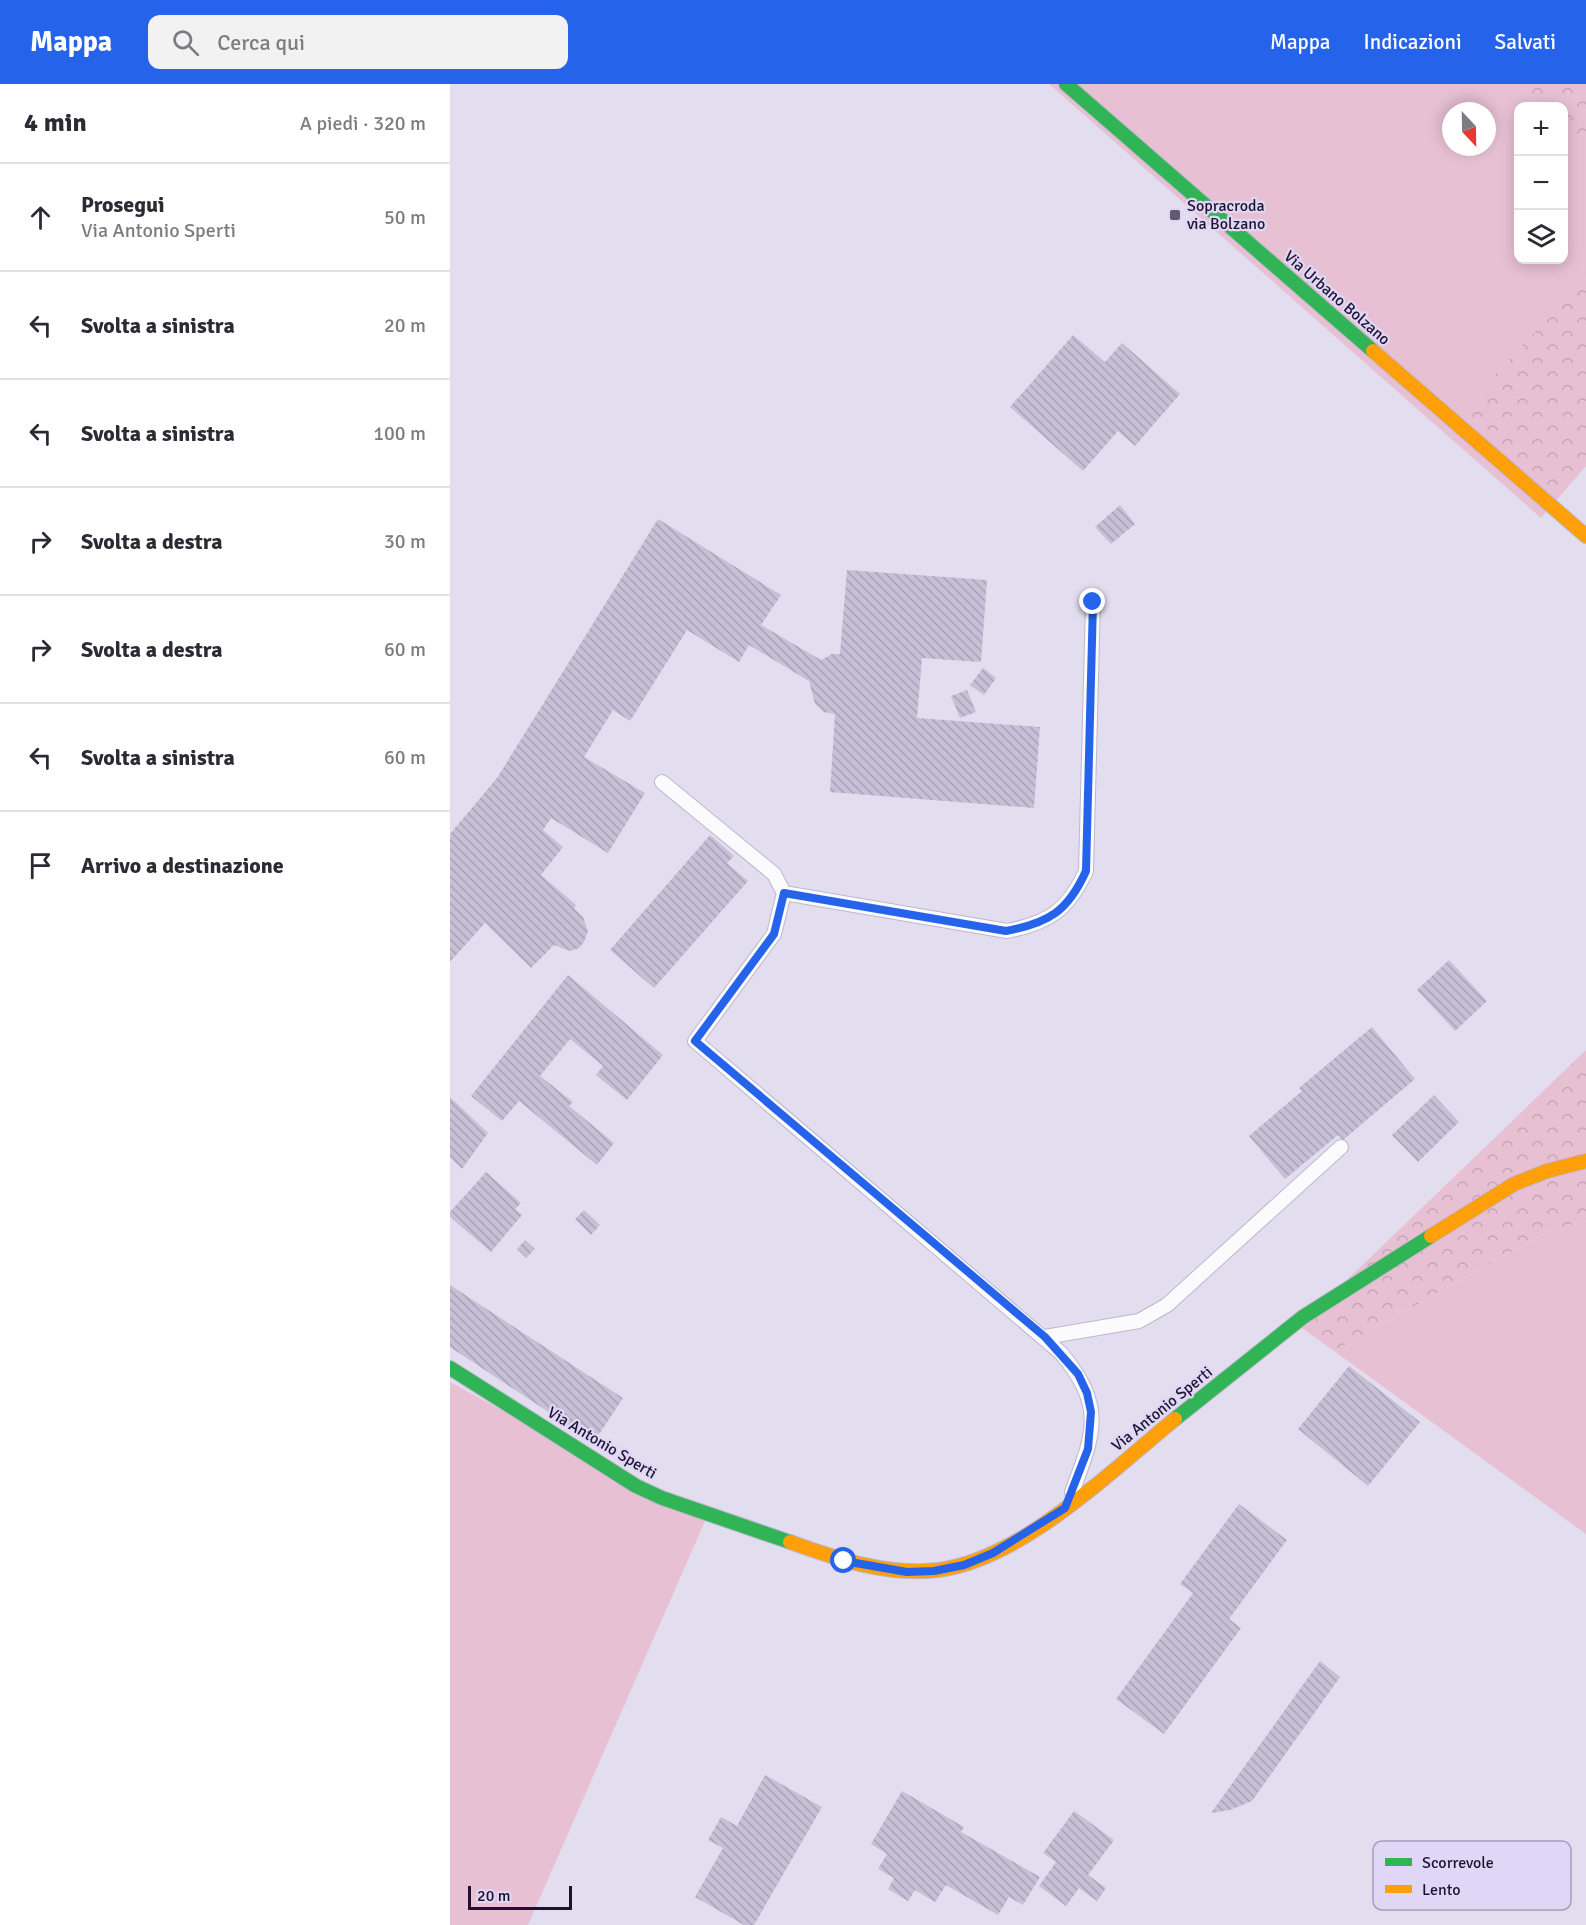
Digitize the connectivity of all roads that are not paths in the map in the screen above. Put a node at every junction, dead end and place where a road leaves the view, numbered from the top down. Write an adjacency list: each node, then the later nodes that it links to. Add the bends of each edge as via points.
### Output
1 (1066, 84): 2 (street, Via Urbano Bolzano)
2 (1586, 536)
3 (1093, 602): 5 (lane, via 1086,871 1076,894 1055,915 1032,926 1006,931)
4 (662, 783): 5 (lane, via 774,874)
5 (784, 893): 8 (lane, via 774,934 695,1041)
6 (1341, 1147): 8 (lane, via 1167,1305 1139,1321)
7 (1586, 1161): 10 (street, Via Antonio Sperti, via 1514,1184 1303,1317)
8 (1045, 1337): 10 (lane, via 1078,1374 1091,1412 1088,1449)
9 (450, 1368): 10 (street, Via Antonio Sperti, via 636,1486 844,1561 907,1572 964,1565 993,1553)
10 (1065, 1508)

